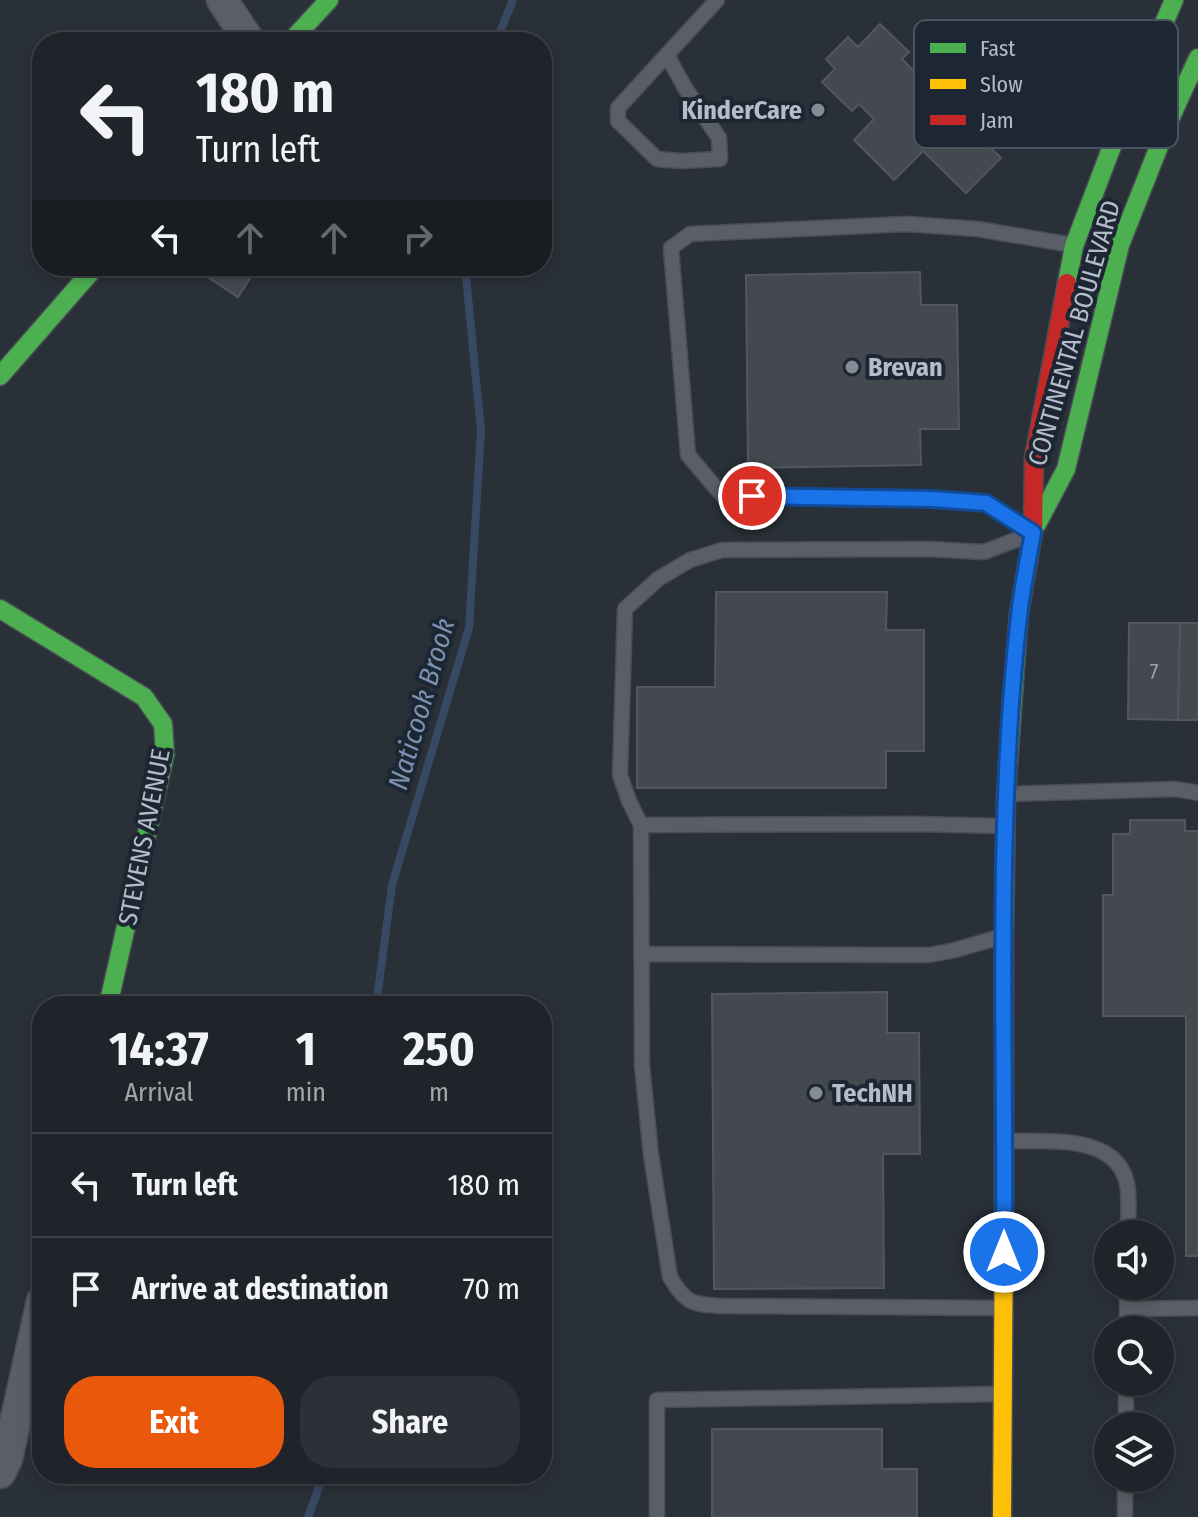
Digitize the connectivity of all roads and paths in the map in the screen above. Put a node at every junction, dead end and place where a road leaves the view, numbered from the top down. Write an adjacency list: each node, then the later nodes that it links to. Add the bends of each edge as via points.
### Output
1 (222, 0): 6 (street)
2 (329, 0): 7 (main road)
3 (717, 0): 8 (lane)
4 (1174, 0): 5 (main road, CONTINENTAL BOULEVARD)
5 (1165, 20)
6 (243, 32)
7 (299, 32)
8 (667, 55): 8 (lane, via 618,108 618,121 657,159 720,159 719,138)
9 (1198, 58): 10 (main road, CONTINENTAL BOULEVARD)
10 (1178, 101)
11 (1111, 148): 13 (main road, CONTINENTAL BOULEVARD)
12 (1158, 148): 16 (main road, CONTINENTAL BOULEVARD, via 1120,245 1066,469)
13 (1074, 246): 16 (main road, CONTINENTAL BOULEVARD, via 1034,458); 16 (lane, via 978,229 906,224 690,234 671,248 688,455 722,495 986,503)
14 (87, 276): 15 (main road)
15 (0, 376)
16 (1033, 533): 19 (main road, CONTINENTAL BOULEVARD, via 1019,613); 20 (lane, via 984,552 722,550 690,560 658,579 625,609 620,775)
17 (0, 609): 24 (main road, STEVENS AVENUE, via 144,697 163,724 165,754)
18 (1198, 793): 19 (lane, via 1176,789)
19 (1006, 794): 21 (main road, CONTINENTAL BOULEVARD)
20 (641, 825): 21 (lane); 23 (lane)
21 (1005, 826): 22 (main road, CONTINENTAL BOULEVARD)
22 (1004, 936): 23 (lane, via 929,955); 25 (main road, CONTINENTAL BOULEVARD)
23 (643, 954): 28 (lane, via 642,1065 651,1155 670,1277 679,1293 695,1304 722,1306)
24 (110, 996)
25 (1005, 1140): 26 (lane, via 1100,1149 1123,1173); 28 (main road, CONTINENTAL BOULEVARD)
26 (1128, 1220)
27 (1127, 1300): 30 (lane)
28 (1004, 1308): 33 (main road, CONTINENTAL BOULEVARD)
29 (1198, 1308): 30 (lane)
30 (1127, 1309): 31 (lane)
31 (1127, 1316)
32 (32, 1346): 34 (street)
33 (1002, 1393): 36 (lane, via 657,1400); 37 (main road, CONTINENTAL BOULEVARD)
34 (0, 1473)
35 (1125, 1492): 38 (lane)
36 (657, 1517)
37 (1002, 1517)
38 (1125, 1517)

